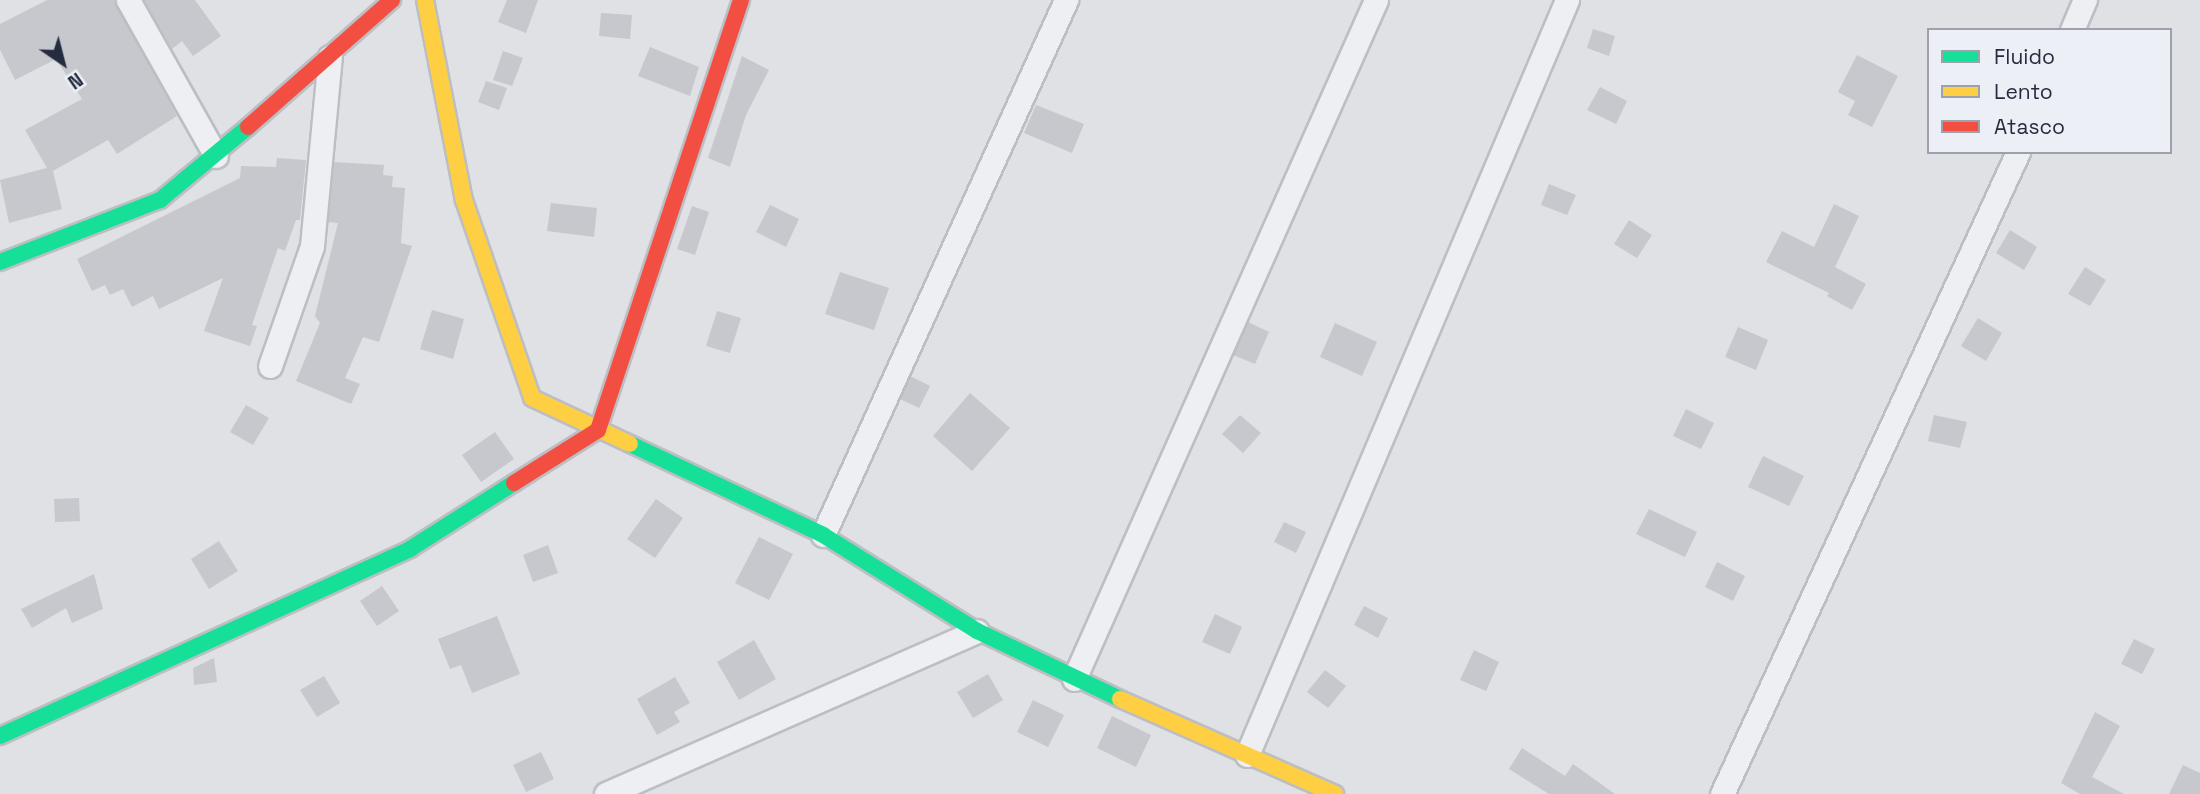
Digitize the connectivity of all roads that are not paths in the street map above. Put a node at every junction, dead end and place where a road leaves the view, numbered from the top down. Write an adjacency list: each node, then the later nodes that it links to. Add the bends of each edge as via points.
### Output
1 (128, 0): 12 (street)
2 (392, 0): 10 (street)
3 (425, 0): 15 (street, via 464,200 532,398)
4 (741, 0): 15 (street)
5 (1066, 0): 16 (street)
6 (1377, 0): 18 (street)
7 (1567, 0): 20 (street)
8 (2085, 0): 9 (street)
9 (2073, 28)
10 (330, 57): 12 (street); 14 (street, via 312,246)
11 (2017, 154): 23 (street)
12 (216, 156): 13 (street, via 160,200)
13 (0, 262)
14 (270, 366)
15 (598, 430): 16 (street); 19 (street, via 410,549)
16 (823, 535): 17 (street)
17 (976, 631): 18 (street); 21 (street)
18 (1074, 679): 20 (street)
19 (0, 736)
20 (1247, 755): 22 (street)
21 (606, 794)
22 (1335, 794)
23 (1722, 794)

